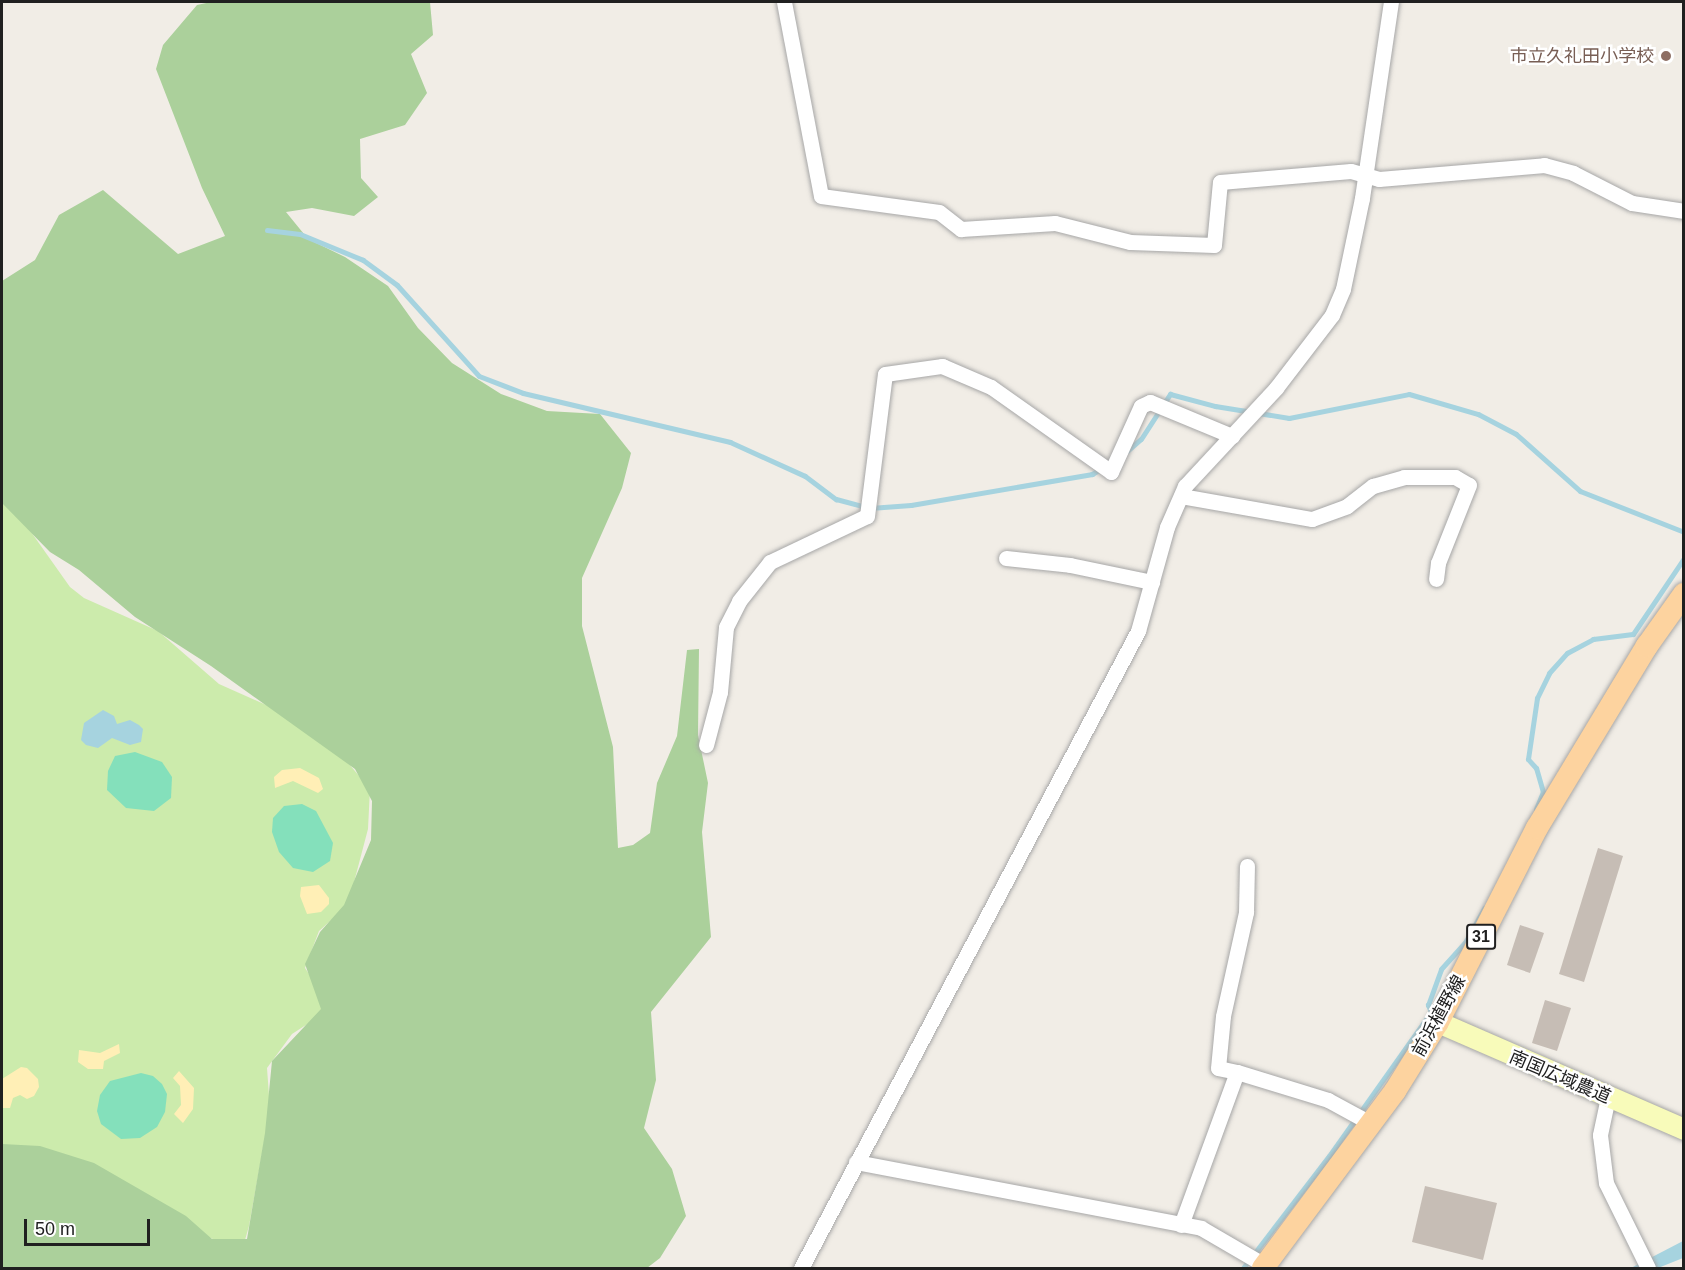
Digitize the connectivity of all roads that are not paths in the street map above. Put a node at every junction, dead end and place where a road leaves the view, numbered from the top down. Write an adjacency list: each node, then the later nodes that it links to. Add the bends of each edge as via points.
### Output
1 (784, 2): 3 (street, via 821,196 939,212 961,229 1054,223 1130,242 1214,245 1220,182 1351,171)
2 (1391, 2): 3 (street)
3 (1365, 175): 4 (street, via 1379,179 1544,165 1572,173 1632,203); 5 (street, via 1343,290 1332,315 1276,388)
4 (1683, 211)
5 (1232, 436): 6 (street); 11 (street, via 1150,402 1141,406 1111,472 991,387 942,366 885,374 867,516 770,562 739,602 726,627 720,692)
6 (1181, 496): 8 (street, via 1312,519 1347,506 1373,486 1404,477 1455,477 1469,485 1438,563); 9 (street)
7 (1006, 558): 9 (street, via 1070,565)
8 (1436, 579)
9 (1152, 582): 18 (street, via 1138,631 928,1034)
10 (1683, 594): 13 (main road, 前浜植野線 / 31, via 1647,646 1537,828)
11 (706, 745)
12 (1247, 866): 14 (street, via 1246,912 1223,1016 1218,1068)
13 (1438, 1022): 15 (street, 南国広域農道); 16 (main road, 前浜植野線 / 31)
14 (1237, 1072): 16 (street, via 1329,1100); 19 (street)
15 (1608, 1097): 17 (street, 南国広域農道); 22 (street, via 1602,1117 1600,1156 1606,1183 1630,1225 1634,1247)
16 (1372, 1124): 20 (main road, 前浜植野線 / 31)
17 (1683, 1129)
18 (856, 1162): 19 (street); 21 (street)
19 (1181, 1225): 20 (street, via 1201,1228)
20 (1264, 1267)
21 (801, 1269)
22 (1648, 1269)

